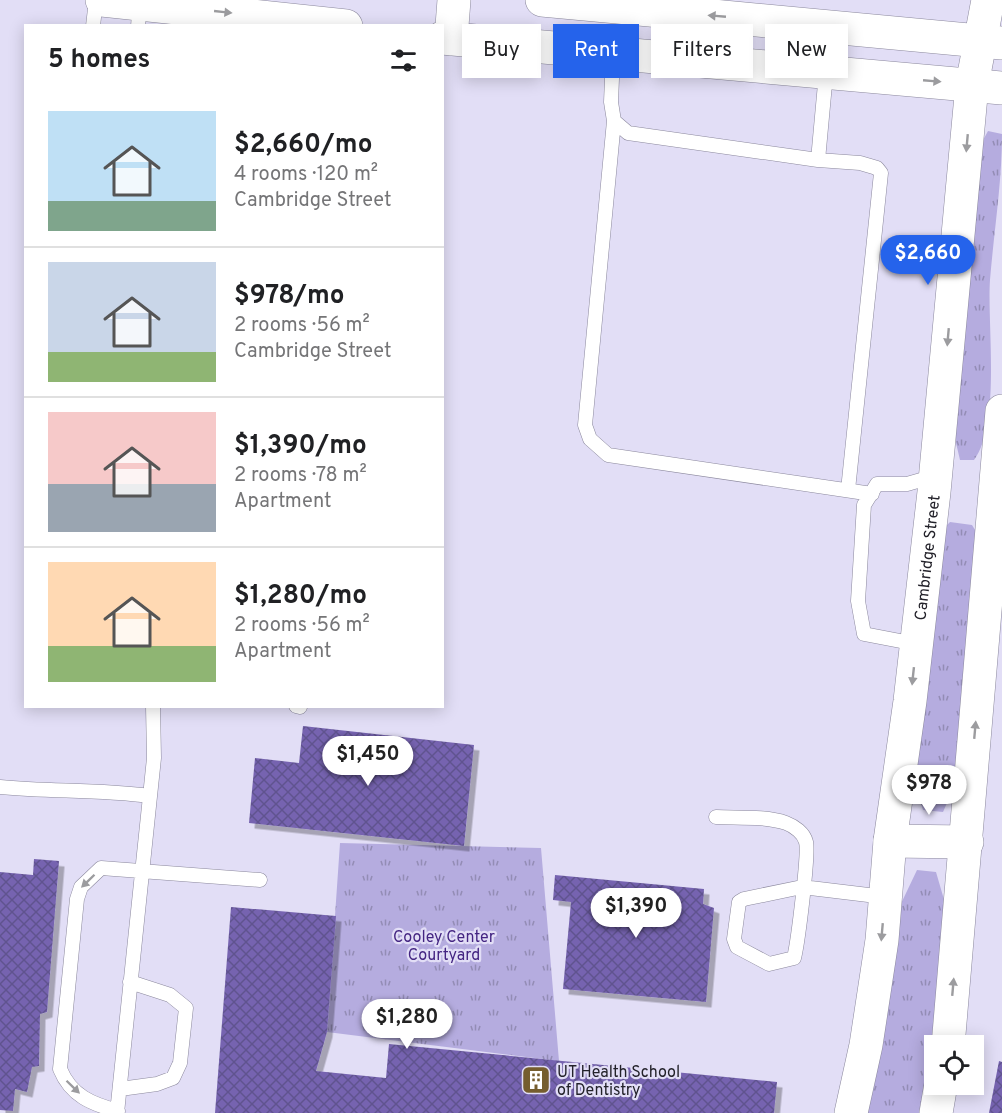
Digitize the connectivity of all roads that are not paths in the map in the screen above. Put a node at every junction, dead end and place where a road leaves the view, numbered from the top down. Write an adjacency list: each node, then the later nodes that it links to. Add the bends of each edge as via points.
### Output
1 (96, 0): 7 (lane)
2 (102, 0): 6 (street)
3 (454, 0): 9 (street)
4 (542, 0): 10 (street, one-way to 4)
5 (988, 0): 10 (street, Cambridge Street)
6 (140, 10): 8 (street, one-way to 8)
7 (93, 24)
8 (320, 24)
9 (447, 39): 11 (street)
10 (992, 42): 17 (street, Cambridge Street)
11 (553, 49)
12 (639, 57): 13 (street)
13 (765, 67)
14 (848, 74): 17 (street, one-way to 17)
15 (612, 78): 18 (lane)
16 (825, 78): 19 (lane)
17 (987, 86): 21 (street, Cambridge Street, one-way to 21)
18 (614, 121): 19 (lane, via 628,133); 22 (lane, via 585,425 590,439 608,455)
19 (818, 160): 22 (lane, via 860,163 881,173)
20 (1002, 411): 30 (street, one-way to 20)
21 (935, 476): 23 (lane, via 907,484 878,484); 24 (street, Cambridge Street)
22 (848, 490): 23 (lane)
23 (872, 494): 24 (lane, via 864,505 858,601 864,634)
24 (916, 644): 29 (street, Cambridge Street, one-way to 29)
25 (153, 708): 27 (lane, via 154,758)
26 (0, 787): 27 (lane, via 53,792 107,790)
27 (149, 796): 31 (lane)
28 (716, 817): 33 (lane, via 785,822 800,832 807,844)
29 (890, 841): 30 (street); 34 (street, Cambridge Street)
30 (967, 842): 36 (street, one-way to 30)
31 (142, 871): 32 (lane); 35 (lane); 39 (lane, one-way to 39, via 101,868 81,887 76,911 60,1069 64,1079 88,1103)
32 (260, 880)
33 (802, 887): 33 (lane, via 794,958 769,964 737,947 734,939 739,902); 34 (lane)
34 (885, 897): 40 (street, Cambridge Street, one-way to 40, via 866,1045)
35 (130, 981): 37 (lane); 37 (lane, via 170,995 186,1008 180,1063 173,1078)
36 (949, 1035)
37 (120, 1089): 39 (lane)
38 (939, 1095): 41 (street)
39 (117, 1112)
40 (851, 1113)
41 (936, 1113)

